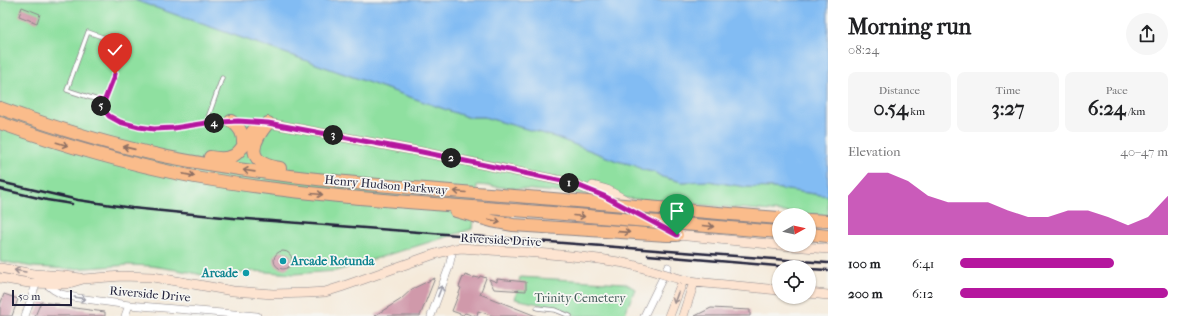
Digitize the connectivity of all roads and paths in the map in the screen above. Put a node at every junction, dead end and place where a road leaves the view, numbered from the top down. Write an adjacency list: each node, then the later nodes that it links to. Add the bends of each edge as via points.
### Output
1 (222, 78): 6 (lane)
2 (99, 100): 2 (lane, via 67,90 88,32 125,45 104,102); 6 (lane, via 109,116 133,125 154,129)
3 (0, 108): 9 (highway, Henry Hudson Parkway, one-way to 3, via 82,136)
4 (231, 121): 6 (lane); 7 (lane); 8 (highway, via 240,130 244,139)
5 (0, 123): 12 (highway, Henry Hudson Parkway, one-way to 12, via 89,152 195,177 312,194)
6 (206, 123)
7 (268, 123): 8 (highway, via 258,125); 10 (highway, via 255,144 258,160 271,166 302,171); 11 (main road)
8 (243, 146): 9 (highway, via 236,154 224,159 199,155)
9 (167, 156): 10 (highway, Henry Hudson Parkway, one-way to 9, via 254,172)
10 (343, 183): 13 (highway, Henry Hudson Parkway, one-way to 10, bridge)
11 (572, 183): 17 (main road, via 604,196); 20 (main road, via 607,190)
12 (430, 204): 16 (highway, Henry Hudson Parkway, one-way to 16, bridge); 17 (highway, one-way to 17, via 479,218 513,224)
13 (772, 217)
14 (816, 220): 15 (highway)
15 (828, 221)
16 (772, 231)
17 (677, 235): 20 (main road)
18 (816, 235): 19 (highway)
19 (828, 236)
20 (696, 237): 21 (main road)
21 (772, 244)
22 (816, 248): 23 (main road)
23 (828, 249)
24 (453, 250): 28 (main road, Riverside Drive, via 325,292 273,294 233,291 153,276 83,279 65,276); 29 (main road, Riverside Drive, bridge, via 574,256 630,264); 40 (street, one-way to 24)
25 (668, 267): 42 (street)
26 (0, 268): 28 (main road, Riverside Drive, one-way to 26)
27 (0, 278): 28 (main road, Riverside Drive)
28 (41, 280): 34 (street, Riverside Drive, one-way to 34, via 67,296); 37 (street)
29 (683, 280): 30 (main road, Riverside Drive); 43 (main road, one-way to 43)
30 (694, 282): 31 (main road, Riverside Drive); 44 (main road)
31 (772, 289)
32 (816, 294): 33 (main road)
33 (828, 295)
34 (129, 304): 36 (street, Riverside Drive); 38 (street)
35 (537, 308): 41 (lane, via 555,310)
36 (227, 315): 39 (street, Riverside Drive)
37 (25, 316)
38 (125, 316)
39 (257, 316)
40 (431, 316)
41 (570, 316)
42 (644, 316)
43 (669, 316)
44 (683, 316)

